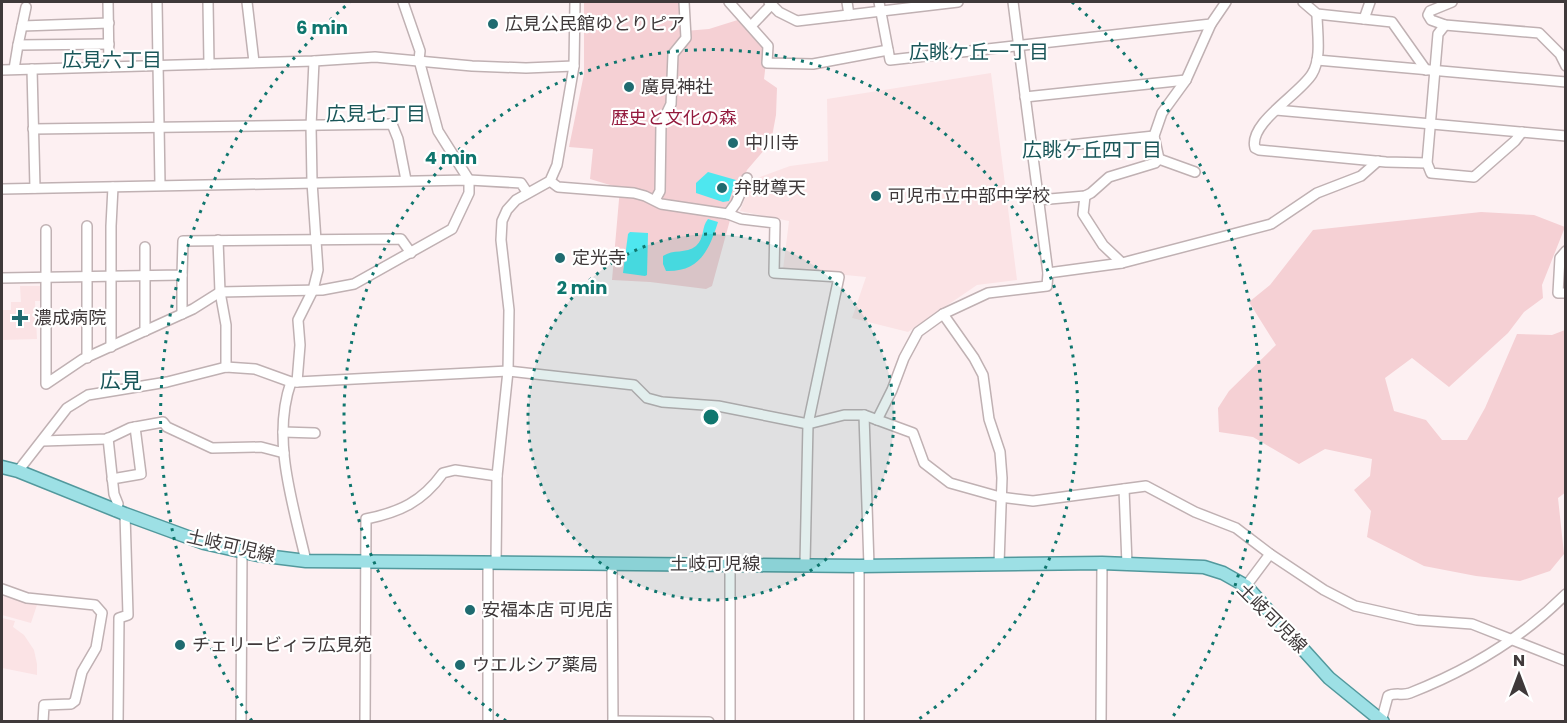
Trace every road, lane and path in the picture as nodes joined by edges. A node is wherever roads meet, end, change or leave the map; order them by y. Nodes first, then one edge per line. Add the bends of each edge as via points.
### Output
1 (108, 2) edge
2 (157, 2) edge
3 (208, 2) edge
4 (247, 2) edge
5 (403, 2) edge
6 (575, 2) edge
7 (684, 2) edge
8 (729, 2) edge
9 (847, 2) edge
10 (958, 2) edge
11 (1013, 2) edge
12 (1226, 2) edge
13 (1303, 2) edge
14 (1370, 2) edge
15 (1452, 2) edge
16 (770, 3) edge
17 (880, 6) edge
18 (26, 7) dead end
19 (1317, 14) junction
20 (849, 15) junction
21 (1364, 19) junction
22 (109, 23) junction
23 (1211, 24) junction
24 (1445, 25) junction
25 (22, 26) junction
26 (751, 26) junction
27 (109, 44) junction
28 (18, 45) junction
29 (1019, 46) junction
30 (888, 50) junction
31 (419, 60) junction
32 (1317, 60) junction
33 (314, 61) junction
34 (254, 62) junction
35 (209, 64) junction
36 (158, 66) junction
37 (574, 66) junction
38 (1566, 66) edge
39 (109, 67) junction
40 (14, 69) junction
41 (32, 69) junction
42 (2, 70) edge
43 (1430, 71) junction
44 (1186, 80) junction
45 (1566, 82) edge
46 (1025, 97) junction
47 (1276, 110) junction
48 (1431, 123) junction
49 (159, 126) junction
50 (311, 126) junction
51 (33, 129) junction
52 (1522, 132) junction
53 (1154, 136) junction
54 (1566, 136) edge
55 (1032, 149) junction
56 (1159, 159) junction
57 (1378, 161) junction
58 (1427, 163) junction
59 (1195, 172) dead end
60 (747, 178) dead end
61 (406, 180) junction
62 (469, 180) junction
63 (550, 181) junction
64 (312, 182) junction
65 (160, 185) junction
66 (113, 187) junction
67 (35, 188) junction
68 (2, 189) edge
69 (527, 192) junction
70 (1085, 196) junction
71 (656, 200) junction
72 (1038, 200) junction
73 (728, 213) junction
74 (87, 226) dead end
75 (46, 230) dead end
76 (218, 240) junction
77 (317, 240) junction
78 (145, 247) dead end
79 (1566, 251) edge
80 (411, 253) junction
81 (1122, 263) junction
82 (1048, 273) junction
83 (145, 275) junction
84 (182, 275) junction
85 (87, 276) junction
86 (111, 276) junction
87 (46, 277) junction
88 (2, 278) edge
89 (313, 290) junction
90 (220, 292) junction
91 (1566, 293) edge
92 (182, 314) junction
93 (943, 314) junction
94 (145, 331) junction
95 (111, 347) junction
96 (87, 358) junction
97 (226, 367) junction
98 (508, 370) junction
99 (294, 382) junction
100 (864, 415) junction
101 (877, 420) junction
102 (808, 424) junction
103 (135, 427) junction
104 (283, 432) junction
105 (315, 433) dead end
106 (108, 438) junction
107 (42, 441) junction
108 (284, 453) junction
109 (2, 467) edge
110 (18, 471) junction
111 (496, 476) junction
112 (112, 479) junction
113 (1124, 489) junction
114 (1000, 497) junction
115 (120, 513) junction
116 (242, 552) junction
117 (1270, 554) junction
118 (306, 561) junction
119 (367, 562) junction
120 (492, 563) junction
121 (612, 563) junction
122 (1102, 563) junction
123 (805, 564) junction
124 (999, 564) junction
125 (1128, 564) junction
126 (730, 565) junction
127 (864, 566) junction
128 (1246, 586) junction
129 (2, 589) edge
130 (1566, 594) edge
131 (101, 617) junction
132 (119, 618) junction
133 (1513, 640) junction
134 (1566, 661) edge
135 (613, 721) edge
136 (1382, 721) edge
137 (43, 722) edge
138 (118, 722) edge
139 (241, 722) edge
140 (365, 722) edge
141 (488, 722) edge
142 (709, 722) edge
143 (730, 722) edge
144 (859, 722) edge
145 (1101, 722) edge

1 - 22 street
2 - 36 street
3 - 35 street
4 - 34 street
5 - 31 street via 420,51
6 - 37 street
7 - 71 street via 686,38 673,54 671,104 661,125 660,191
8 - 26 street
9 - 20 street
10 - 17 street
11 - 29 street
12 - 23 street
13 - 19 street
14 - 21 street
15 - 24 street via 1428,15
16 - 20 street via 797,21
16 - 26 street
17 - 20 street
17 - 30 street
18 - 25 street
19 - 21 street
19 - 32 street
21 - 43 street via 1395,24
22 - 25 street
22 - 27 street
23 - 29 street
23 - 44 street
24 - 38 street via 1539,33
24 - 43 street via 1438,34
25 - 28 street
26 - 30 street via 768,46 767,63 813,64
27 - 28 street
27 - 39 street
28 - 40 street
29 - 30 street via 890,60
29 - 46 street
31 - 33 street via 375,57
31 - 37 street via 472,66
31 - 62 street via 438,131
32 - 43 street
32 - 47 street via 1304,84
33 - 34 street
33 - 50 street
34 - 35 street
35 - 36 street
36 - 39 street
36 - 49 street
37 - 63 street via 560,157
39 - 41 street
40 - 41 street
40 - 42 street
41 - 51 street
43 - 45 street
43 - 48 street
44 - 46 street
44 - 53 street via 1164,108
46 - 55 street
47 - 48 street
47 - 57 street via 1255,138 1259,150
48 - 52 street
48 - 58 street
49 - 50 street
49 - 51 street
49 - 65 street
50 - 61 street via 392,124
50 - 64 street
51 - 67 street
52 - 54 street
52 - 58 street via 1474,177 1431,173
53 - 55 street
53 - 56 street
55 - 72 street
56 - 59 street
56 - 70 street via 1109,177
57 - 58 street
57 - 81 street via 1361,176 1317,193 1271,224
60 - 73 street
61 - 62 street
61 - 64 street
62 - 69 street via 521,183
62 - 80 street via 468,198 452,229
63 - 69 street
63 - 71 street via 558,187 634,193
64 - 65 street
64 - 77 street
65 - 66 street
66 - 67 street
66 - 86 street
67 - 68 street
69 - 98 street via 507,210 502,221 509,310
70 - 72 street
70 - 81 street via 1083,214 1103,245
71 - 73 street via 682,208
72 - 82 street
73 - 102 street via 741,219 775,223 774,273 839,278
74 - 85 street
75 - 87 street
76 - 77 street
76 - 84 street via 183,241
76 - 90 street
77 - 80 street via 402,239
77 - 89 street via 318,270
78 - 83 street
79 - 91 street via 1560,258 1558,293
80 - 89 street via 354,284
81 - 82 street
82 - 93 street via 1047,286 988,293
83 - 84 street
83 - 86 street
83 - 94 street
84 - 92 street
85 - 86 street
85 - 87 street
85 - 96 street
86 - 95 street
87 - 88 street
87 - 96 street via 46,384
89 - 90 street
89 - 99 street via 298,320 300,345
90 - 92 street
90 - 97 street via 226,325
92 - 94 street
93 - 101 street via 918,332
93 - 114 street via 983,375 989,419 1000,452
94 - 95 street
95 - 96 street
97 - 99 street via 255,369
97 - 107 street via 88,395 67,408
98 - 99 street
98 - 102 street via 634,385 646,398 662,402 718,406
98 - 111 street
99 - 104 street via 287,393
100 - 101 street
100 - 102 street via 844,415
100 - 127 street
101 - 114 street via 913,433 924,463 950,483
102 - 123 street
103 - 106 street
103 - 108 street via 163,422 212,448 261,447
103 - 112 street via 141,474
104 - 105 street
104 - 108 street
106 - 107 street
106 - 112 street
107 - 110 street
108 - 118 street
109 - 110 main road, 土岐可児線
110 - 115 main road, 土岐可児線
111 - 119 street via 443,472 431,489 398,512 366,519
111 - 120 street
112 - 115 street
113 - 114 street via 1034,501
113 - 117 street via 1146,486 1236,528
113 - 125 street
114 - 124 street
115 - 116 main road, 土岐可児線
115 - 132 street via 128,615
116 - 118 main road, 土岐可児線
116 - 139 street
117 - 128 street
117 - 133 street via 1355,606 1418,620 1472,624
118 - 119 main road, 土岐可児線
119 - 120 main road, 土岐可児線
119 - 140 street
120 - 121 main road, 土岐可児線
120 - 141 street
121 - 126 main road, 土岐可児線
121 - 135 street
122 - 124 main road, 土岐可児線
122 - 125 main road, 土岐可児線
122 - 145 street
123 - 126 main road, 土岐可児線
123 - 127 main road, 土岐可児線
124 - 127 main road, 土岐可児線
125 - 128 main road, 土岐可児線 via 1204,567
126 - 143 street
127 - 144 street
128 - 136 main road, 土岐可児線 via 1329,678
129 - 131 street via 27,598 95,605
130 - 133 street
131 - 132 street
131 - 137 street via 96,648 82,672 75,701 44,705
132 - 138 street
133 - 134 street
133 - 136 street via 1467,669 1407,694 1388,696
135 - 142 street

